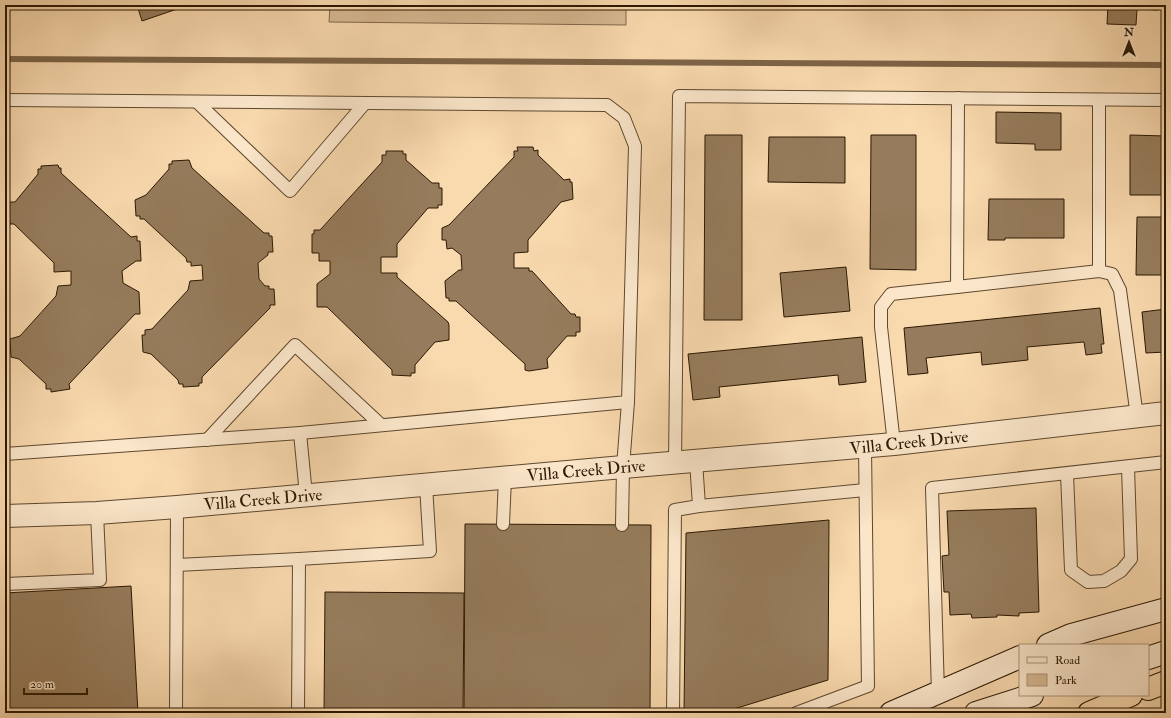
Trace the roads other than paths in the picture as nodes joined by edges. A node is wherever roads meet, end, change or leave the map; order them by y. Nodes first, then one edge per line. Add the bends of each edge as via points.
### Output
1 (958, 98) junction
2 (5, 100) edge
3 (1099, 100) junction
4 (1166, 100) edge
5 (197, 102) junction
6 (365, 103) junction
7 (1099, 271) junction
8 (957, 287) junction
9 (628, 402) junction
10 (1166, 413) edge
11 (1137, 417) junction
12 (381, 425) junction
13 (300, 433) junction
14 (207, 440) junction
15 (894, 444) junction
16 (865, 447) junction
17 (5, 454) edge
18 (686, 462) junction
19 (1166, 462) edge
20 (623, 467) junction
21 (1128, 467) junction
22 (1067, 474) junction
23 (505, 478) junction
24 (426, 485) junction
25 (865, 490) junction
26 (306, 495) junction
27 (699, 506) junction
28 (177, 508) junction
29 (97, 513) junction
30 (5, 516) edge
31 (502, 524) dead end
32 (622, 525) dead end
33 (299, 559) junction
34 (177, 565) junction
35 (5, 584) edge
36 (1166, 609) edge
37 (1050, 644) edge
38 (1166, 652) edge
39 (1019, 657) edge
40 (1149, 658) edge
41 (1166, 682) edge
42 (1149, 689) edge
43 (938, 693) junction
44 (1029, 696) edge
45 (1129, 696) edge
46 (176, 713) edge
47 (298, 713) edge
48 (673, 713) edge
49 (796, 713) edge
50 (891, 713) edge
51 (976, 713) edge
52 (1089, 713) edge

1 - 3 lane
1 - 8 lane
1 - 18 lane via 679,96
2 - 5 lane
3 - 4 lane
3 - 7 lane
5 - 6 lane
5 - 6 lane via 290,191
6 - 9 lane via 607,105 624,118 634,146
7 - 8 lane
7 - 11 lane via 1112,274 1120,290
8 - 15 lane via 891,294 881,307
9 - 12 lane
9 - 20 lane
10 - 11 street, Villa Creek Drive
11 - 15 street, Villa Creek Drive
12 - 13 lane
12 - 14 lane via 295,345
13 - 14 lane
13 - 26 lane
14 - 17 lane
15 - 16 street, Villa Creek Drive
16 - 18 street, Villa Creek Drive
16 - 25 lane
18 - 20 street, Villa Creek Drive
18 - 27 lane
19 - 21 lane
20 - 23 street, Villa Creek Drive
20 - 32 lane
21 - 22 lane
21 - 22 lane via 1131,559 1121,571 1104,581 1088,582 1071,570
22 - 43 lane via 932,488
23 - 24 street, Villa Creek Drive
23 - 31 lane
24 - 26 street, Villa Creek Drive
24 - 33 lane via 430,551
25 - 27 lane
25 - 49 lane via 868,686
26 - 28 street, Villa Creek Drive
27 - 48 lane via 675,510
28 - 29 street, Villa Creek Drive
28 - 34 lane
29 - 30 street, Villa Creek Drive
29 - 35 lane via 100,580
33 - 34 lane
33 - 47 lane
34 - 46 lane
36 - 37 street via 1071,635
38 - 40 street
39 - 43 street
41 - 42 highway
43 - 50 street
44 - 51 street
45 - 52 highway

